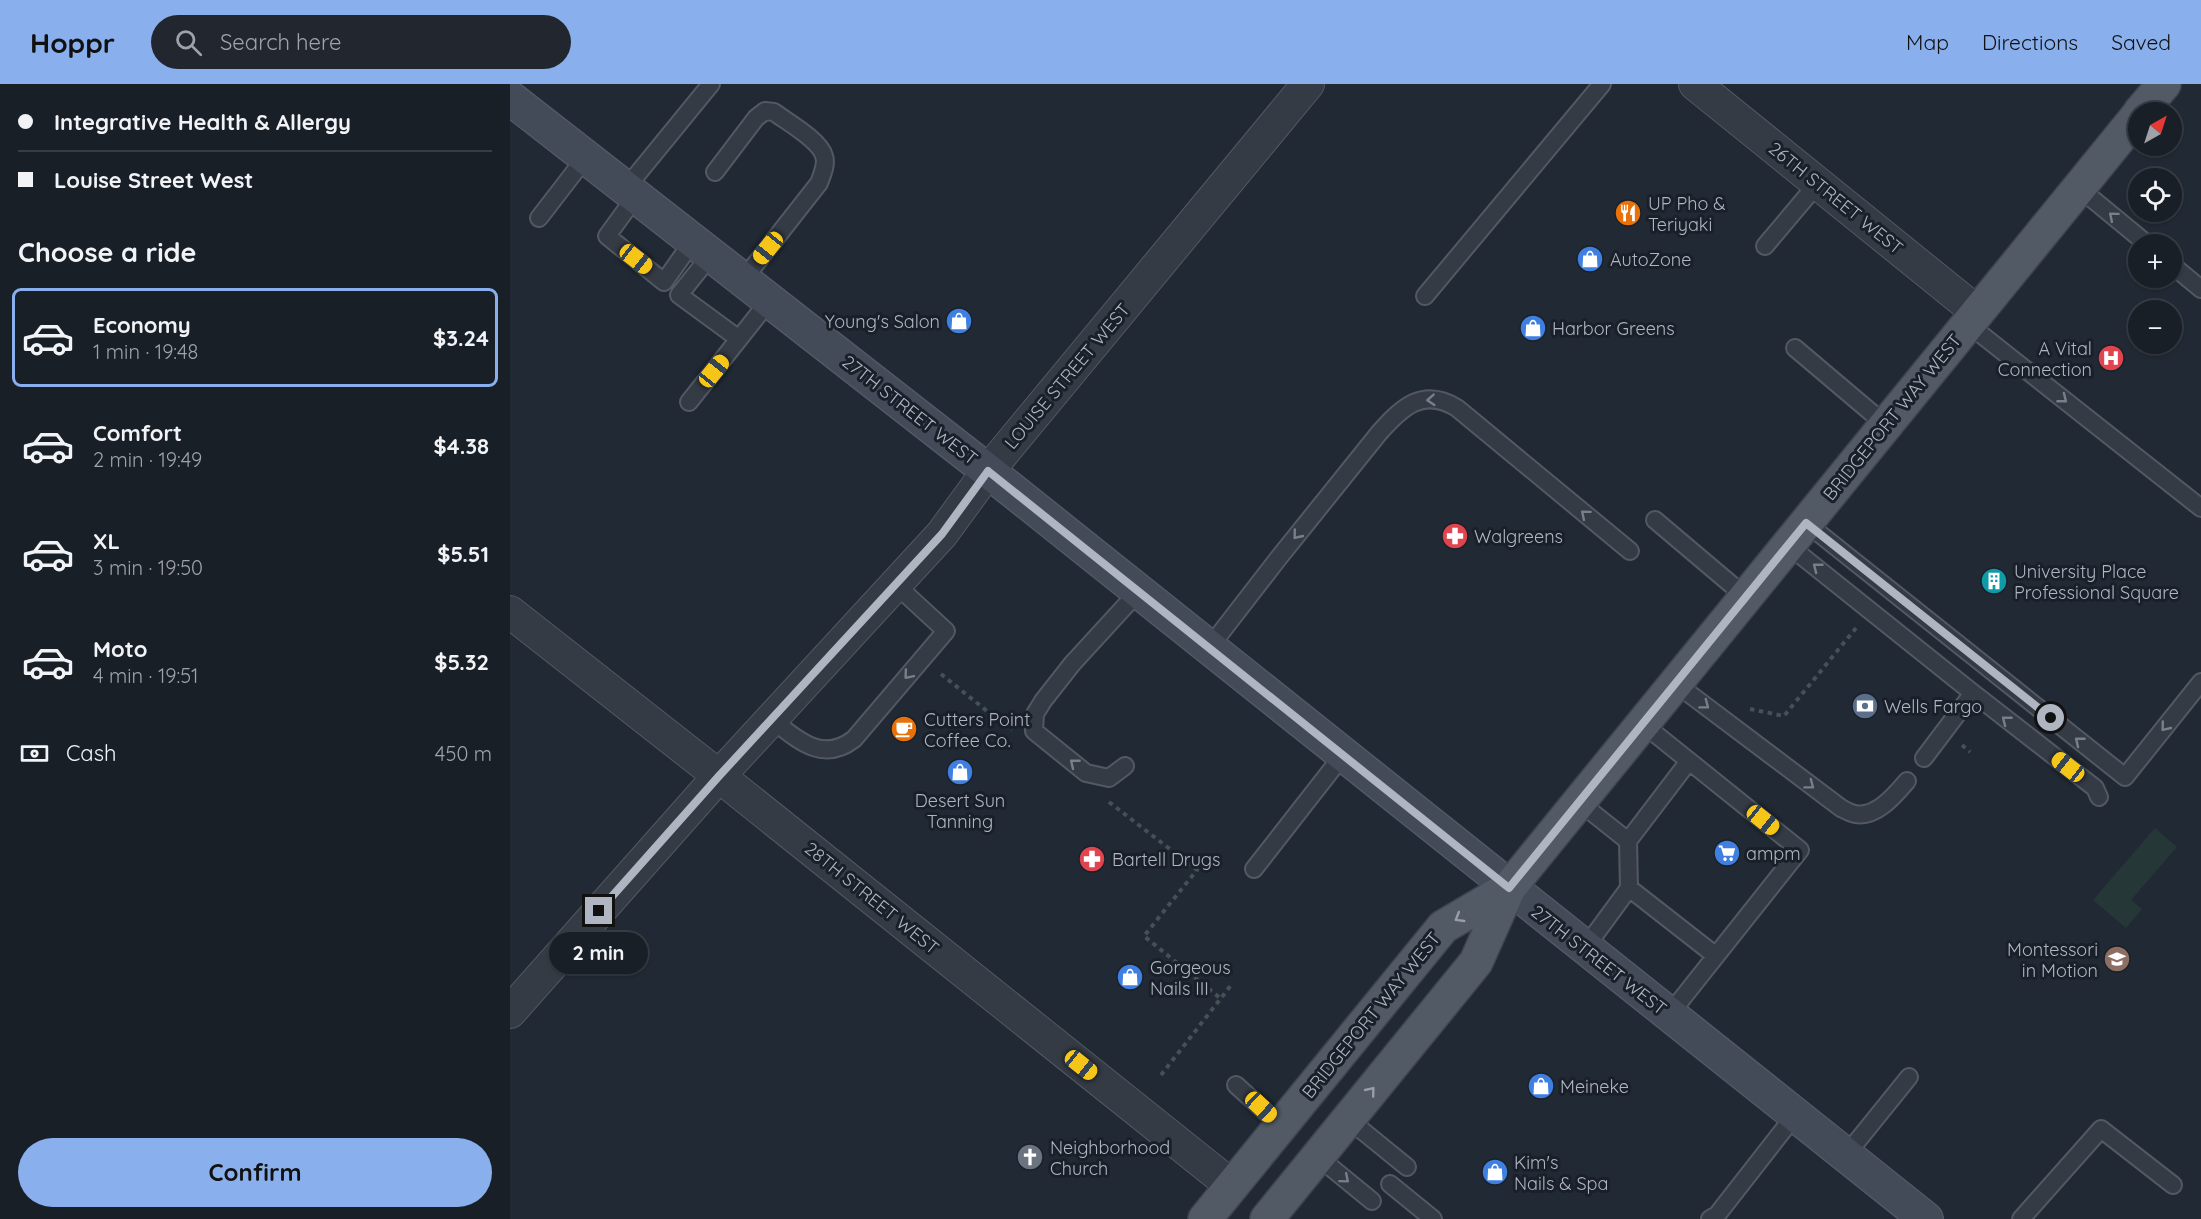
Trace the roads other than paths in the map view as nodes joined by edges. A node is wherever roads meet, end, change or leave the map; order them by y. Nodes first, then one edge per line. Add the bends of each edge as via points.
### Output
1 (711, 84) edge
2 (1308, 84) edge
3 (1602, 84) edge
4 (1695, 84) edge
5 (2164, 84) edge
6 (510, 98) edge
7 (2149, 102) edge
8 (2128, 128) edge
9 (586, 157) junction
10 (715, 172) dead end
11 (1818, 183) junction
12 (2079, 188) junction
13 (631, 192) junction
14 (539, 218) dead end
15 (2135, 234) edge
16 (1765, 246) dead end
17 (702, 248) junction
18 (2182, 273) edge
19 (742, 280) junction
20 (2201, 289) edge
21 (1425, 296) dead end
22 (770, 301) junction
23 (1973, 318) junction
24 (739, 339) junction
25 (1795, 348) dead end
26 (689, 402) dead end
27 (1886, 425) junction
28 (988, 471) junction
29 (2201, 508) edge
30 (1655, 520) dead end
31 (1797, 534) junction
32 (1630, 551) dead end
33 (895, 584) junction
34 (1138, 592) junction
35 (1746, 597) junction
36 (510, 612) edge
37 (1209, 648) junction
38 (2201, 682) edge
39 (1676, 683) junction
40 (1973, 693) junction
41 (771, 719) junction
42 (1643, 724) junction
43 (1342, 755) junction
44 (1924, 758) dead end
45 (1689, 761) junction
46 (1125, 766) dead end
47 (719, 776) junction
48 (1907, 781) dead end
49 (2099, 797) dead end
50 (1579, 802) junction
51 (1628, 841) junction
52 (1254, 869) dead end
53 (1509, 888) junction
54 (1629, 888) junction
55 (1585, 948) junction
56 (1716, 956) junction
57 (510, 1012) edge
58 (1669, 1015) junction
59 (1909, 1077) dead end
60 (1236, 1085) dead end
61 (1795, 1115) junction
62 (1348, 1119) junction
63 (1281, 1126) junction
64 (1846, 1155) junction
65 (1317, 1156) junction
66 (1407, 1167) dead end
67 (1390, 1184) dead end
68 (2172, 1185) dead end
69 (1232, 1186) junction
70 (1372, 1201) dead end
71 (1205, 1219) edge
72 (1266, 1219) edge
73 (1433, 1219) edge
74 (1710, 1219) edge
75 (1926, 1219) edge
76 (2021, 1219) edge

1 - 13 lane
2 - 28 street, LOUISE STREET WEST
3 - 21 lane
4 - 11 street, 26TH STREET WEST
5 - 7 main road, BRIDGEPORT WAY WEST
6 - 9 street, 27TH STREET WEST
8 - 12 main road, BRIDGEPORT WAY WEST
9 - 13 street, 27TH STREET WEST
9 - 14 lane
10 - 19 lane via 765,111 774,112 819,146 825,157 819,183
11 - 16 lane
11 - 23 street, 26TH STREET WEST
15 -> 12 lane
12 - 23 main road, BRIDGEPORT WAY WEST
13 - 17 street, 27TH STREET WEST
13 - 17 lane via 607,236 664,282
17 - 19 street, 27TH STREET WEST
17 - 24 lane via 679,295
18 - 20 lane
19 - 22 street, 27TH STREET WEST
22 - 24 lane
22 - 28 street, 27TH STREET WEST
23 - 27 main road, BRIDGEPORT WAY WEST
23 -> 29 lane
24 - 26 lane
25 - 27 lane
27 - 31 main road, BRIDGEPORT WAY WEST
28 - 33 street, LOUISE STREET WEST via 942,534
28 - 34 street, 27TH STREET WEST
30 - 35 lane
31 - 35 main road, BRIDGEPORT WAY WEST
38 -> 31 lane via 2125,777
40 -> 31 lane via 1871,610
32 -> 37 lane via 1457,408 1434,398 1413,402 1395,415
33 - 41 street, LOUISE STREET WEST
33 -> 41 lane via 946,631 854,739 845,747 819,750 802,743
34 - 37 street, 27TH STREET WEST
46 -> 34 lane via 1108,778 1086,772 1034,730 1035,714 1072,664
35 - 39 main road, BRIDGEPORT WAY WEST
36 - 47 street, 28TH STREET WEST
37 - 43 street, 27TH STREET WEST
39 - 42 main road, BRIDGEPORT WAY WEST
39 -> 48 lane via 1841,808 1856,814 1872,812
40 - 44 lane
49 -> 40 lane via 2095,788
41 - 47 street, LOUISE STREET WEST
42 - 45 lane
42 - 50 main road, BRIDGEPORT WAY WEST
43 - 52 lane
43 - 53 street, 27TH STREET WEST
45 - 51 lane
45 - 56 lane via 1800,850
47 - 57 street, LOUISE STREET WEST
47 - 69 street, 28TH STREET WEST
50 - 51 lane
50 - 53 main road, BRIDGEPORT WAY WEST
51 - 54 lane
53 - 55 street, 27TH STREET WEST
62 -> 53 main road, BRIDGEPORT WAY WEST via 1476,962
53 -> 63 main road, BRIDGEPORT WAY WEST via 1443,927
54 - 55 lane
54 - 56 lane
55 - 58 street, 27TH STREET WEST
56 - 58 lane
58 - 61 street, 27TH STREET WEST
59 - 64 lane
60 - 63 lane
61 - 64 street, 27TH STREET WEST
61 - 74 lane
62 - 65 main road, BRIDGEPORT WAY WEST
62 - 66 lane
63 - 69 main road, BRIDGEPORT WAY WEST
64 - 75 street, 27TH STREET WEST
65 -> 70 lane
65 - 72 main road, BRIDGEPORT WAY WEST
67 - 73 lane
68 - 76 lane via 2101,1129
69 - 71 main road, BRIDGEPORT WAY WEST

